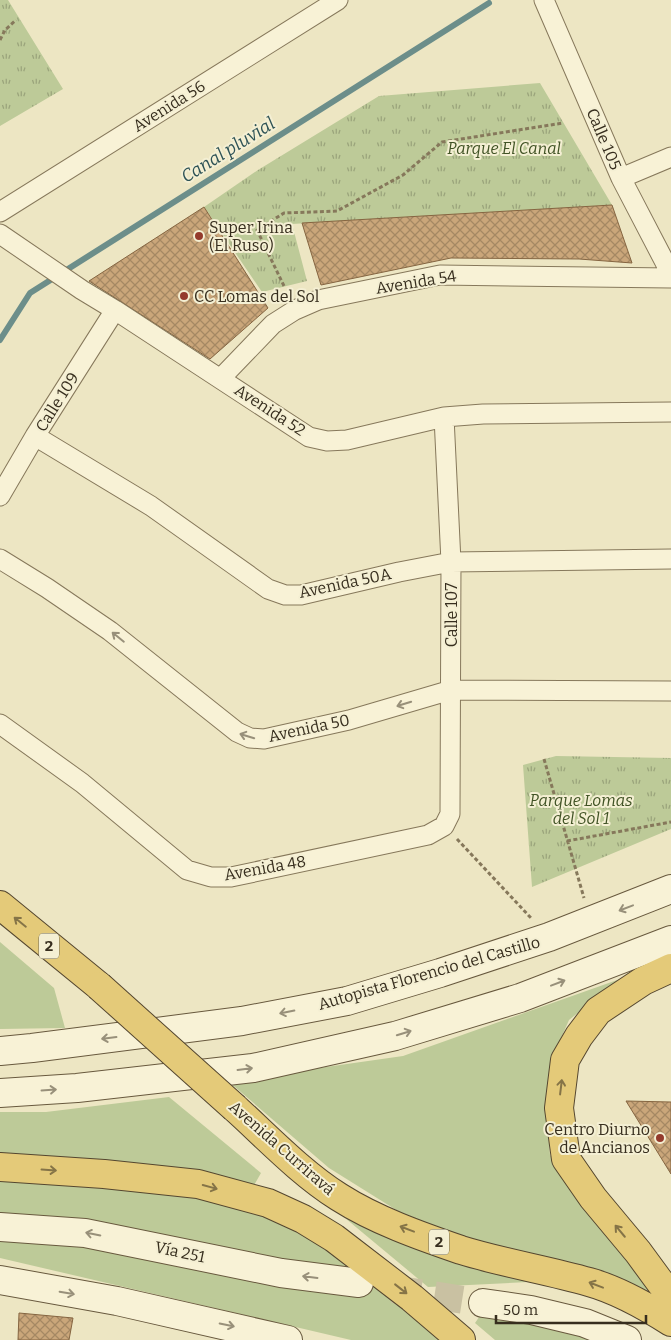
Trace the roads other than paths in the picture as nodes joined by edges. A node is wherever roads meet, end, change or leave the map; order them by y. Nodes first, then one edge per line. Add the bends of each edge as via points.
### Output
1 (338, 0) edge
2 (544, 0) edge
3 (671, 157) edge
4 (620, 178) junction
5 (0, 212) edge
6 (0, 234) edge
7 (671, 274) edge
8 (671, 278) edge
9 (115, 310) junction
10 (221, 378) junction
11 (671, 412) edge
12 (444, 417) junction
13 (35, 436) junction
14 (0, 496) edge
15 (0, 559) edge
16 (671, 559) edge
17 (451, 562) junction
18 (451, 690) junction
19 (671, 692) edge
20 (0, 724) edge
21 (447, 820) joint
22 (671, 890) edge
23 (0, 906) edge
24 (671, 940) edge
25 (671, 968) edge
26 (0, 1051) edge
27 (0, 1093) edge
28 (0, 1167) edge
29 (0, 1227) edge
30 (42, 1230) junction
31 (0, 1235) edge
32 (0, 1280) edge
33 (359, 1284) dead end
34 (671, 1297) edge
35 (483, 1303) tunnel mouth
36 (671, 1322) edge
37 (288, 1340) edge
38 (461, 1340) edge
39 (627, 1340) edge

1 - 5 street, Avenida 56
2 - 4 street, Calle 105
3 - 4 street
4 - 7 street, Calle 105
6 - 9 street, Avenida 52
8 - 10 street, Avenida 54 via 440,275 318,300 273,324
9 - 10 street, Avenida 52
9 - 13 street, Calle 109
10 - 12 street, Avenida 52 via 310,437 327,441 347,440
11 - 12 street, Avenida 52
12 - 17 street, Calle 107
13 - 14 street, Calle 109
13 - 17 street, Avenida 50A via 151,506 268,589 285,595 301,595
18 -> 15 street, Avenida 50 via 349,720 264,739 250,738 237,732 110,631
16 - 17 street, Avenida 50A
17 - 18 street, Calle 107
18 - 19 street, Avenida 50
18 - 21 street, Calle 107
20 - 21 street, Avenida 48 via 82,783 187,870 211,877 231,877 428,835
22 -> 26 main road, Autopista Florencio del Castillo via 549,937 347,1001 242,1021
36 -> 23 highway, Avenida Curriravá / 2, bridge via 655,1311 591,1282 461,1250 386,1222 339,1197 302,1169 99,986
27 -> 24 main road via 77,1088 253,1068 395,1036 520,998
34 -> 25 highway via 566,1159 559,1108 565,1060 598,1011
28 -> 38 highway via 198,1184 268,1203 334,1238
29 - 30 main road, Vía 251
30 - 31 main road
33 -> 30 main road, Vía 251 via 281,1273 85,1233
32 -> 37 main road via 117,1301
35 - 39 main road via 585,1323

